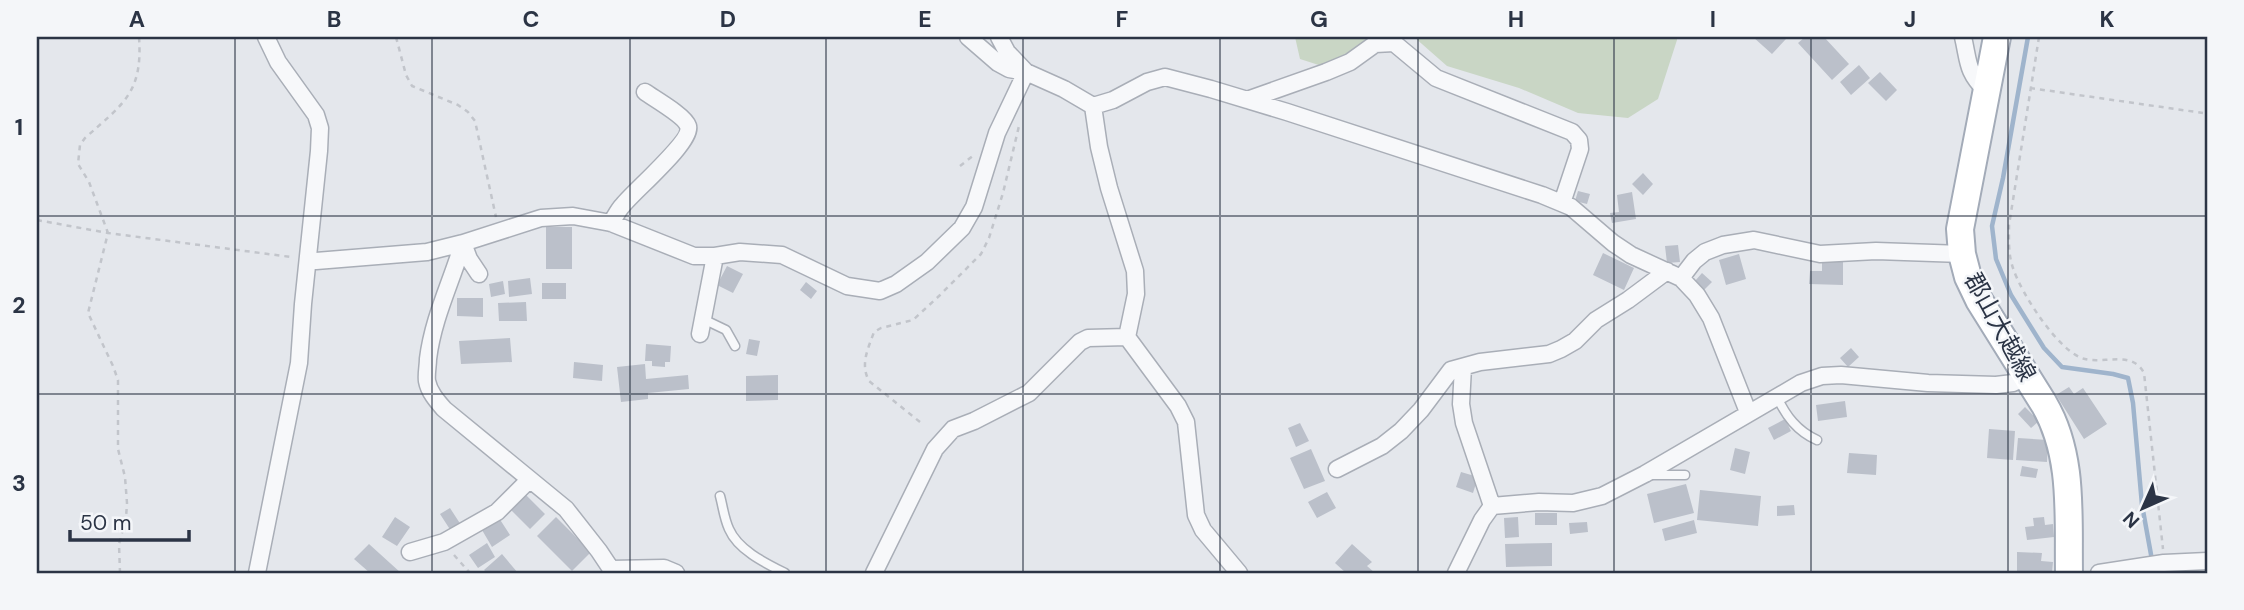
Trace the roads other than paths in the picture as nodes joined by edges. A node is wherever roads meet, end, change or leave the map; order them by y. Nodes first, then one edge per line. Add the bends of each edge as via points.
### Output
1 (266, 37) edge
2 (968, 37) edge
3 (999, 37) edge
4 (1963, 37) edge
5 (1997, 37) edge
6 (1026, 72) junction
7 (1986, 91) junction
8 (645, 92) dead end
9 (1247, 100) junction
10 (1093, 106) junction
11 (1562, 203) junction
12 (611, 223) junction
13 (463, 243) junction
14 (1962, 254) junction
15 (715, 256) junction
16 (309, 259) junction
17 (479, 274) dead end
18 (1674, 274) junction
19 (702, 327) joint
20 (1127, 337) junction
21 (735, 346) dead end
22 (1463, 367) junction
23 (2027, 377) junction
24 (1777, 396) junction
25 (1748, 412) junction
26 (1817, 440) dead end
27 (1338, 470) dead end
28 (1645, 474) junction
29 (1685, 475) dead end
30 (529, 480) junction
31 (720, 496) dead end
32 (1492, 506) junction
33 (410, 552) dead end
34 (2207, 561) edge
35 (611, 571) edge
36 (257, 573) edge
37 (676, 573) edge
38 (785, 573) edge
39 (874, 573) edge
40 (1239, 573) edge
41 (1456, 573) edge
42 (2070, 573) edge
43 (2099, 573) edge

1 - 16 street via 320,128
2 - 6 street via 998,63
3 - 6 street
4 - 7 street via 1974,79
5 - 7 main road, 郡山大越線
6 - 10 street
6 - 15 street via 997,133 974,207 962,229 896,284 880,291 847,286 772,253
7 - 14 main road, 郡山大越線 via 1960,229
8 - 12 street via 682,118 688,131
9 - 10 street via 1166,77
9 - 11 street
9 - 11 street via 1350,62 1375,44 1394,43 1436,78 1572,132 1580,149
10 - 20 street via 1099,147 1135,271 1136,295
11 - 18 street via 1631,255
12 - 13 street via 573,216 541,218
12 - 15 street via 674,250
13 - 16 street via 427,252
13 - 17 street
13 - 30 street via 430,341 426,379 443,410
14 - 18 street via 1821,254 1754,240 1705,252
14 - 23 main road, 郡山大越線 via 1979,300
15 - 19 street
16 - 36 street via 299,363
18 - 22 street via 1596,320 1561,349
18 - 25 street via 1697,295 1712,318
19 - 21 lane via 726,330
20 - 39 street via 1080,342 1029,393 953,429 935,449
20 - 40 street via 1186,422 1196,514 1203,530
22 - 27 street via 1451,370 1401,431
22 - 32 street via 1464,423
23 - 24 street via 1996,385 1822,376
23 - 42 main road, 郡山大越線 via 2054,421 2060,440 2068,480
24 - 25 street
24 - 26 lane via 1798,429
25 - 28 street
28 - 29 lane
28 - 32 street via 1602,496 1573,503
30 - 33 street via 497,512 444,542
30 - 35 street via 566,509
31 - 38 lane via 735,539
32 - 41 street
34 - 43 street
35 - 37 street via 664,568

